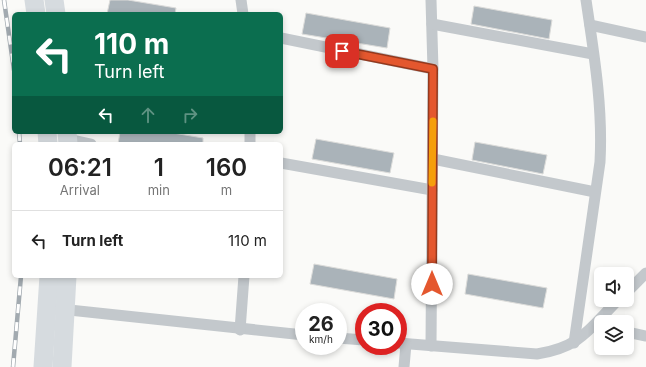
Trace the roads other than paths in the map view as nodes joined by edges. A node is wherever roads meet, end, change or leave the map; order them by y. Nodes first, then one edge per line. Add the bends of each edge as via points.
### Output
1 (34, 0) edge
2 (54, 0) edge
3 (241, 0) edge
4 (431, 0) edge
5 (586, 0) edge
6 (36, 12) edge
7 (56, 12) edge
8 (243, 12) edge
9 (432, 24) junction
10 (590, 25) junction
11 (646, 37) edge
12 (283, 38) edge
13 (594, 54) junction
14 (433, 69) junction
15 (67, 138) edge
16 (83, 142) edge
17 (433, 159) junction
18 (283, 163) edge
19 (432, 190) junction
20 (595, 192) junction
21 (646, 273) edge
22 (49, 278) edge
23 (66, 278) edge
24 (244, 278) edge
25 (634, 285) edge
26 (57, 309) junction
27 (594, 328) edge
28 (240, 330) junction
29 (634, 333) edge
30 (295, 334) edge
31 (646, 336) edge
32 (574, 343) junction
33 (407, 344) edge
34 (431, 346) junction
35 (403, 355) edge
36 (43, 367) edge
37 (62, 367) edge
38 (404, 367) edge

1 - 6 highway
2 - 7 highway
3 - 8 street
4 - 9 street
5 - 10 street
9 - 13 street
9 - 14 street
10 - 11 street
10 - 13 street
12 - 14 street
13 - 20 street via 601,133
14 - 17 street
15 - 16 street
17 - 19 street
17 - 20 street
18 - 19 street
19 - 34 street
20 - 32 street
21 - 25 street
22 - 26 highway
23 - 26 highway
24 - 28 street
26 - 28 street
26 - 36 highway
26 - 37 highway
27 - 32 street
28 - 30 street
29 - 31 street
32 - 34 street via 556,351 537,354
33 - 34 street
35 - 38 street

